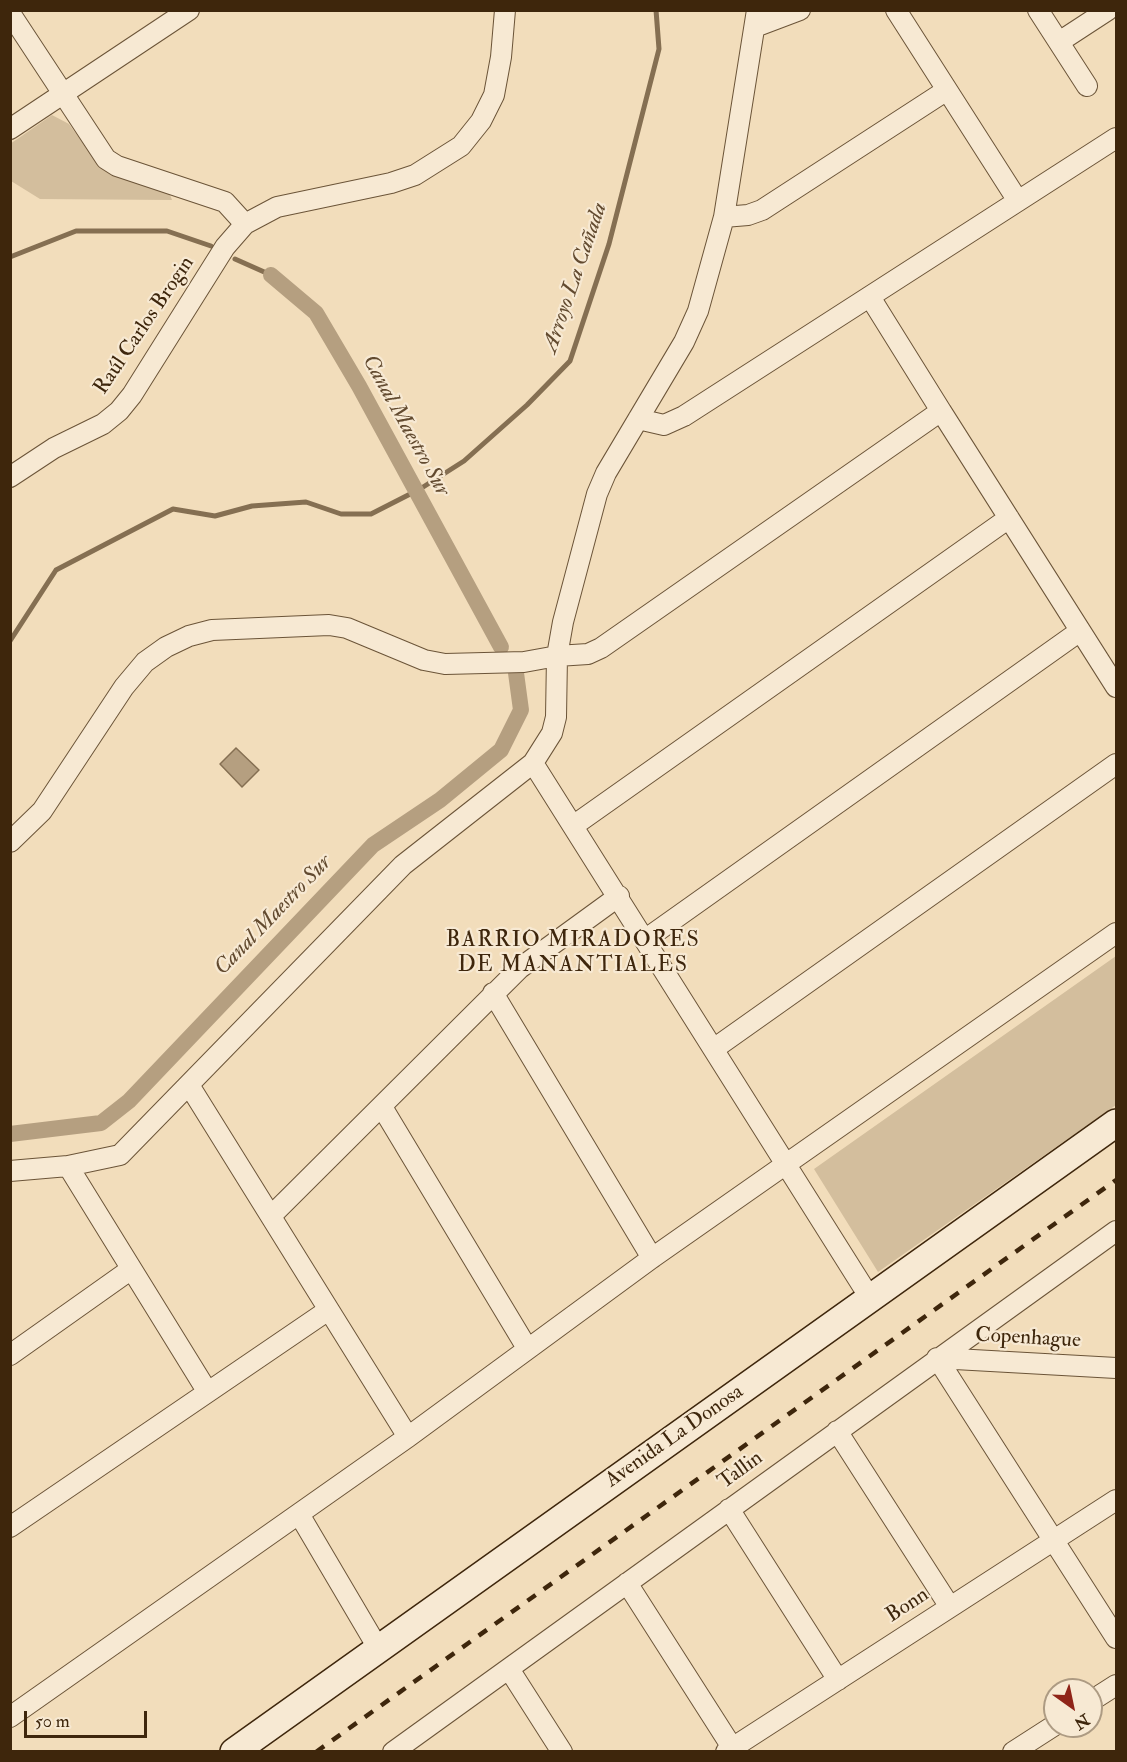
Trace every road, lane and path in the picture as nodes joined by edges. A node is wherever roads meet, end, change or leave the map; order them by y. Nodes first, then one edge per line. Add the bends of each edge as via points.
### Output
1 (189, 10) edge
2 (505, 10) edge
3 (800, 10) edge
4 (896, 10) edge
5 (1038, 10) edge
6 (1108, 10) edge
7 (10, 13) edge
8 (756, 19) edge
9 (1059, 42) junction
10 (1087, 86) dead end
11 (947, 90) junction
12 (62, 93) junction
13 (10, 129) edge
14 (1116, 138) edge
15 (1018, 201) junction
16 (723, 218) junction
17 (245, 224) junction
18 (870, 297) junction
19 (941, 411) junction
20 (638, 419) junction
21 (10, 477) edge
22 (1009, 518) junction
23 (1080, 631) junction
24 (557, 656) junction
25 (1116, 687) edge
26 (533, 763) junction
27 (1116, 764) edge
28 (573, 826) junction
29 (10, 842) edge
30 (619, 896) junction
31 (1116, 933) edge
32 (646, 939) junction
33 (494, 993) junction
34 (715, 1048) junction
35 (189, 1085) junction
36 (382, 1107) junction
37 (1116, 1123) edge
38 (788, 1163) junction
39 (68, 1166) junction
40 (10, 1171) edge
41 (271, 1216) junction
42 (1116, 1231) edge
43 (652, 1258) junction
44 (130, 1270) junction
45 (870, 1298) junction
46 (327, 1311) junction
47 (527, 1348) junction
48 (10, 1355) edge
49 (937, 1358) junction
50 (1116, 1368) edge
51 (207, 1391) junction
52 (837, 1431) junction
53 (408, 1437) junction
54 (1116, 1500) edge
55 (729, 1509) junction
56 (298, 1514) junction
57 (10, 1527) edge
58 (1054, 1541) junction
59 (627, 1583) junction
60 (950, 1607) junction
61 (1116, 1638) edge
62 (378, 1648) junction
63 (509, 1669) junction
64 (838, 1680) junction
65 (1116, 1685) edge
66 (1103, 1693) edge
67 (10, 1717) edge
68 (1043, 1733) edge
69 (731, 1750) edge
70 (234, 1752) edge
71 (393, 1752) edge
72 (562, 1752) edge
73 (1013, 1752) edge

1 - 12 street
2 - 17 street via 494,95 481,121 461,146 416,175 277,207
3 - 8 street
4 - 11 street
5 - 9 street
6 - 9 street
7 - 12 street
8 - 16 street
9 - 10 street
11 - 15 street
11 - 16 street via 762,210
12 - 13 street
12 - 17 street via 106,159 225,201
14 - 15 street
15 - 18 street
16 - 20 street via 690,329
17 - 21 street, Raúl Carlos Brogin via 225,247 119,411
18 - 19 street
18 - 20 street via 676,421 664,425
19 - 22 street
19 - 24 street via 601,648 588,654
20 - 24 street via 597,494
22 - 23 street
22 - 28 street
23 - 25 street
23 - 32 street
24 - 26 street via 556,717 552,733
24 - 29 street via 524,662 445,664 329,625 212,630 189,636 145,662 124,687 48,803
26 - 28 street
26 - 35 street via 403,864
27 - 34 street
28 - 30 street
30 - 32 street
30 - 33 street via 537,953
31 - 38 street
32 - 34 street
33 - 36 street
33 - 43 street
34 - 38 street
35 - 39 street via 120,1155
35 - 41 street
36 - 41 street
36 - 47 street
37 - 45 main road, Avenida La Donosa
38 - 43 street
38 - 45 street
39 - 40 street
39 - 44 street
41 - 46 street
42 - 49 street, Tallin
43 - 47 street
44 - 48 street
44 - 51 street
45 - 62 main road, Avenida La Donosa
46 - 51 street
46 - 53 street
47 - 53 street
49 - 50 street, Copenhague
49 - 52 street, Tallin
49 - 58 street
51 - 57 street
52 - 55 street, Tallin
52 - 60 street
53 - 56 street
54 - 58 street, Bonn
55 - 59 street, Tallin
55 - 64 street
56 - 62 street
56 - 67 street
58 - 60 street, Bonn
58 - 61 street
59 - 63 street, Tallin
59 - 69 street
60 - 64 street, Bonn
62 - 70 main road, Avenida La Donosa
63 - 71 street, Tallin
63 - 72 street
64 - 69 street, Bonn
65 - 66 street
68 - 73 street

